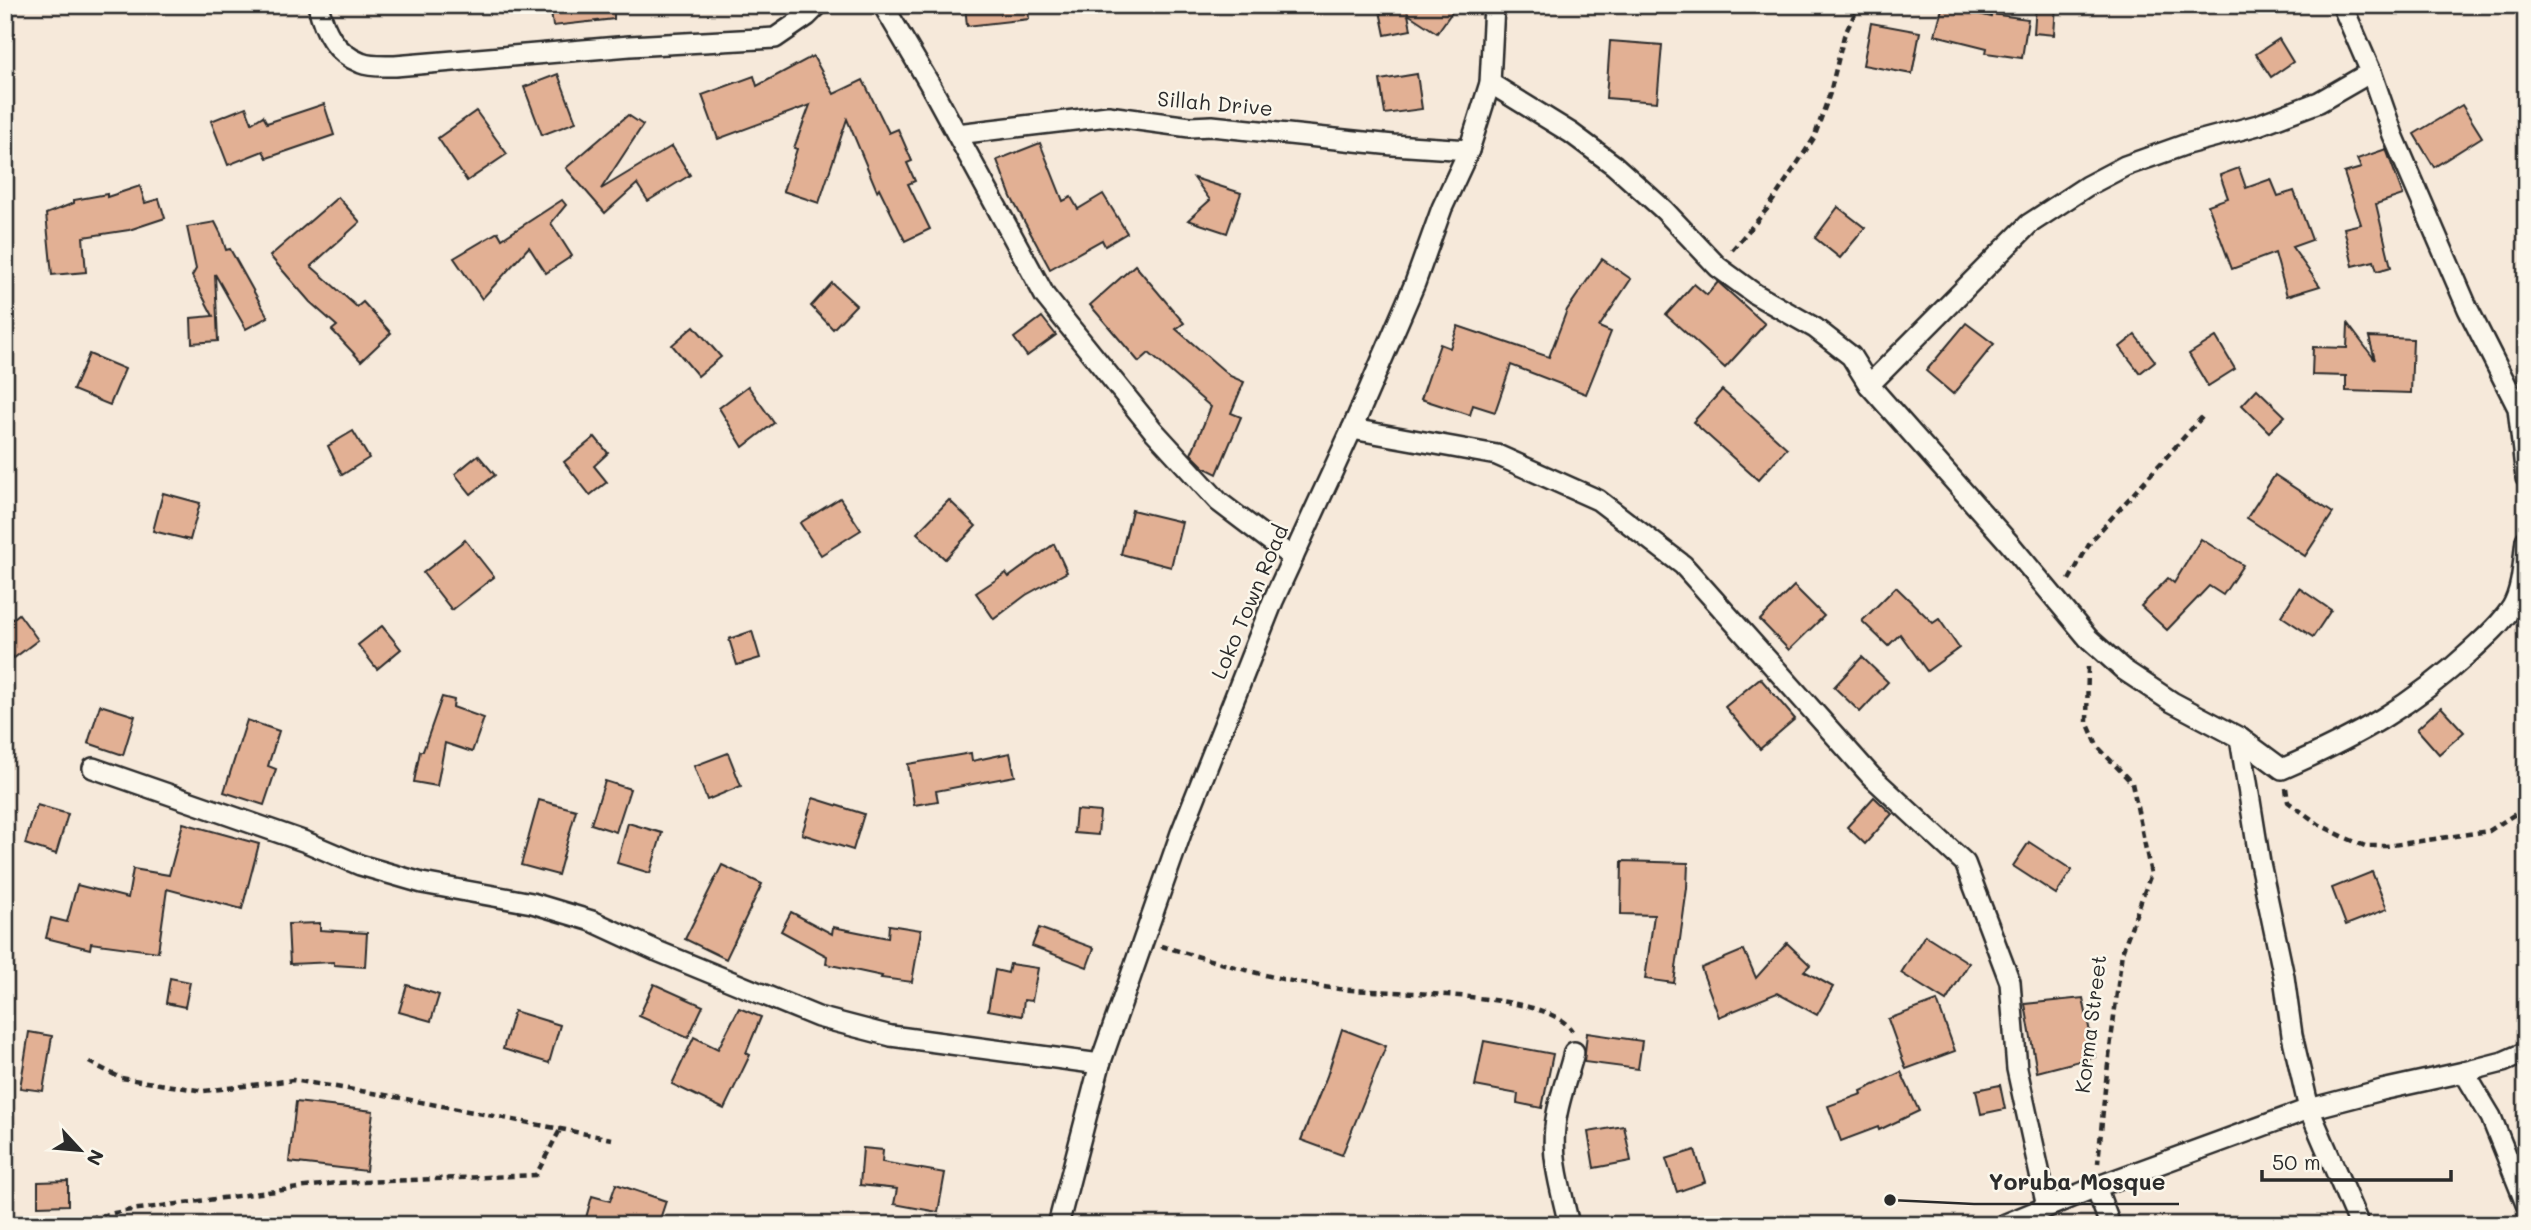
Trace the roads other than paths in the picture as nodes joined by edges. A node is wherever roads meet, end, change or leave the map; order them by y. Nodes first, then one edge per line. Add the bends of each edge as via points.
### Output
1 (318, 5) edge
2 (818, 5) edge
3 (883, 5) edge
4 (1494, 5) edge
5 (2342, 5) edge
6 (2371, 72) junction
7 (1490, 83) junction
8 (957, 134) junction
9 (1469, 150) junction
10 (1869, 385) junction
11 (1352, 429) junction
12 (2526, 478) edge
13 (2526, 540) edge
14 (1293, 558) junction
15 (2240, 738) junction
16 (93, 768) dead end
17 (1574, 1052) road end
18 (2526, 1052) edge
19 (1100, 1064) junction
20 (2464, 1072) junction
21 (2309, 1109) junction
22 (2096, 1187) junction
23 (2526, 1204) edge
24 (2047, 1207) junction
25 (1058, 1225) edge
26 (1569, 1225) edge
27 (2003, 1225) edge
28 (2110, 1225) edge
29 (2360, 1225) edge

1 - 2 street via 336,48 362,64 395,66 775,38
3 - 8 street
4 - 7 street, Loko Town Road
5 - 6 street
6 - 10 street via 2319,103 2187,144 2087,186 2029,224
6 - 12 street via 2393,135 2468,309 2518,408
7 - 9 street, Loko Town Road
7 - 10 street via 1614,165 1718,267 1815,328 1850,356
8 - 9 street, Sillah Drive via 1108,116
8 - 14 street via 1045,296 1081,342 1219,502
9 - 11 street, Loko Town Road
10 - 15 street via 2088,638 2124,670 2172,702
11 - 14 street, Loko Town Road
11 - 24 street via 1497,455 1598,500 1683,565 1871,776 1965,863 2010,982 2017,1069
13 - 15 street via 2513,606 2473,649 2395,713 2282,769
14 - 19 street, Loko Town Road via 1181,833
15 - 21 street
16 - 19 street via 360,865 422,883 532,903 592,922 818,1017 891,1036
17 - 26 street via 1554,1135
18 - 20 street
19 - 25 street, Loko Town Road
20 - 21 street
20 - 23 street via 2491,1116
21 - 22 street
21 - 29 street
22 - 24 street
22 - 28 street
24 - 27 street

